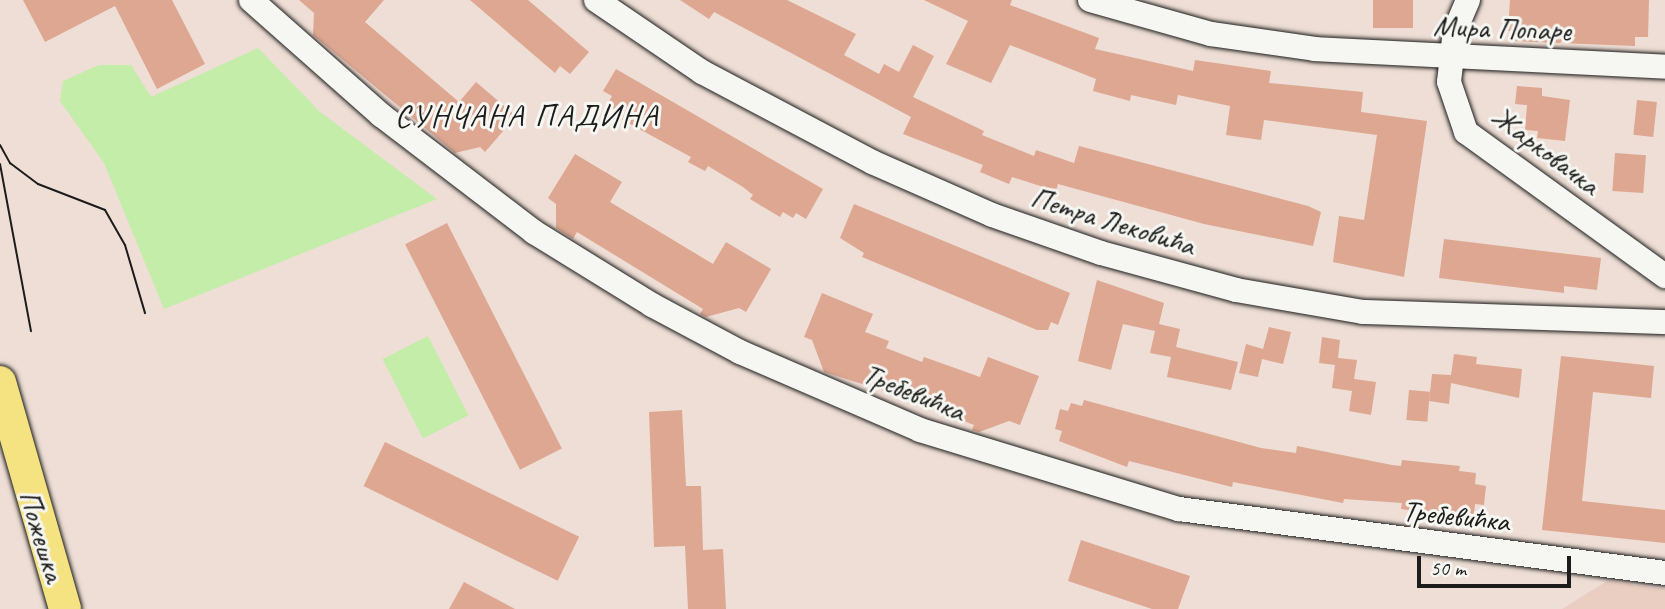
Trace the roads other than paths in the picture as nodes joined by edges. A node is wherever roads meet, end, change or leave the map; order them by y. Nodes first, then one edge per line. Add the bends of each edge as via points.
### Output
1 (251, 0) edge
2 (596, 0) edge
3 (1090, 0) edge
4 (1468, 0) edge
5 (1451, 57) junction
6 (1665, 67) edge
7 (1665, 276) edge
8 (1665, 322) edge
9 (0, 382) edge
10 (1665, 573) edge
11 (65, 609) edge

1 - 10 street, Требевићка via 380,115 534,232 652,306 740,352 920,430 1179,509
2 - 8 street, Петра Лековића via 702,72 872,162 992,215 1101,253 1236,290 1363,312
3 - 5 street, Мира Попаре via 1211,34 1315,49
4 - 5 street, Жарковачка
5 - 6 street, Мира Попаре
5 - 7 street, Жарковачка via 1452,101 1472,138
9 - 11 main road, Пожешка

